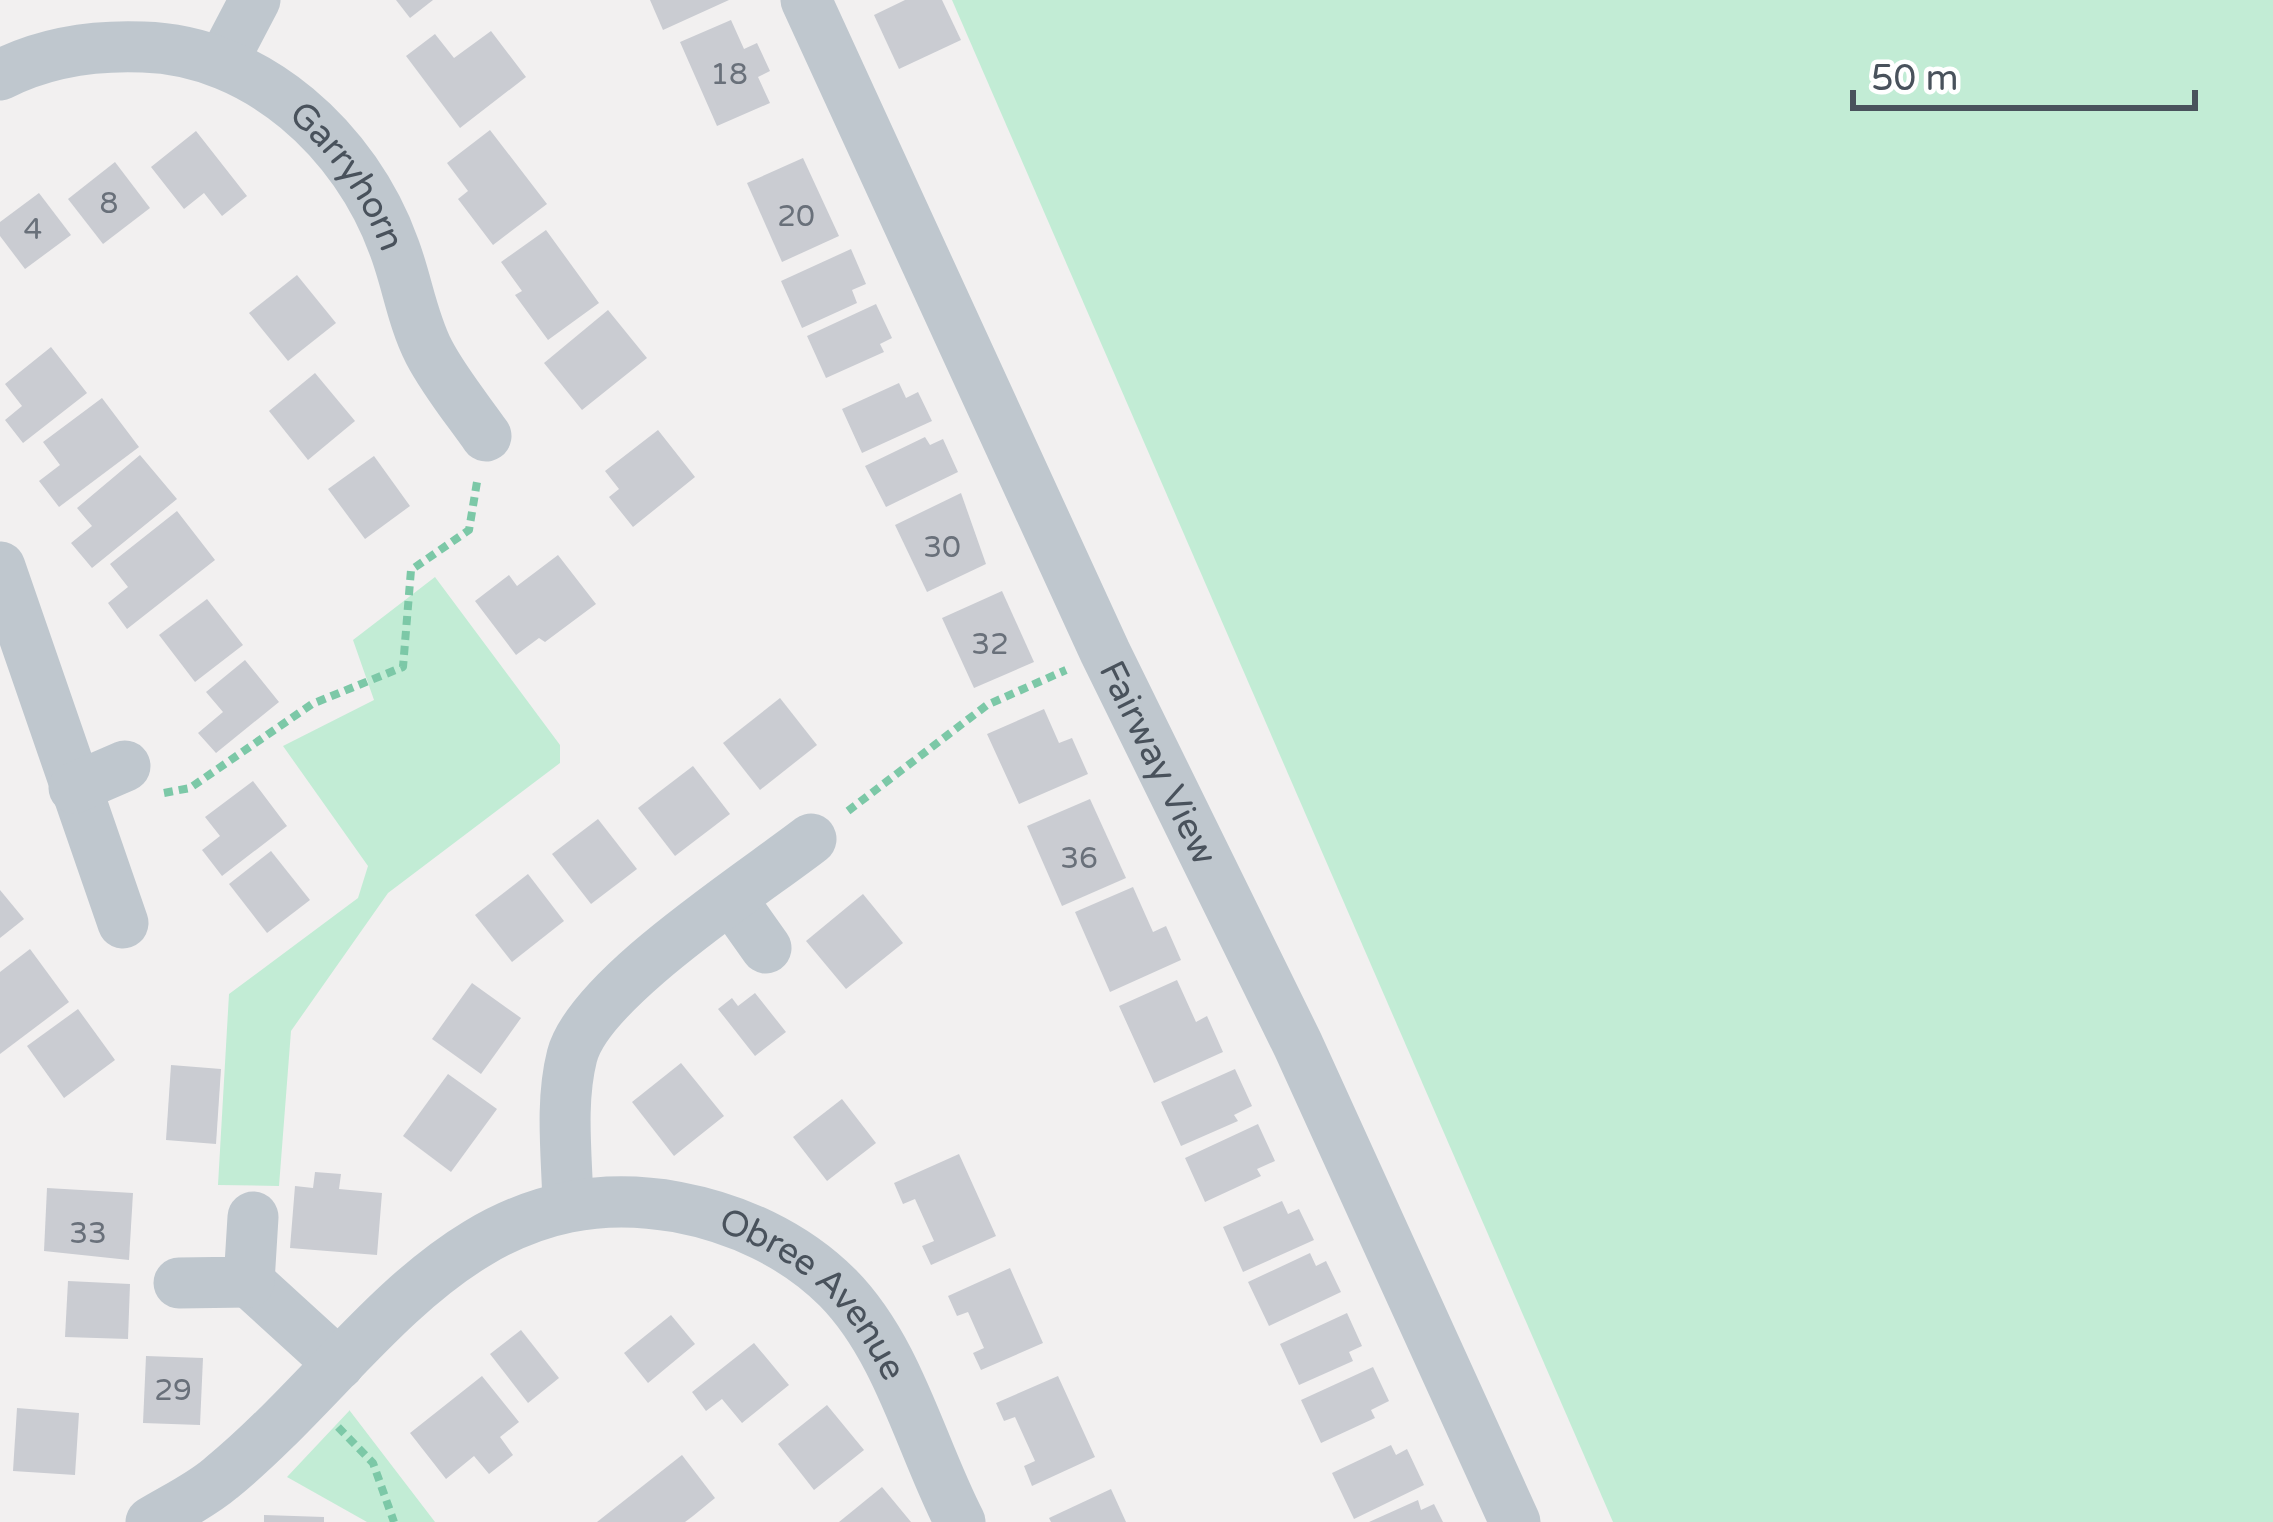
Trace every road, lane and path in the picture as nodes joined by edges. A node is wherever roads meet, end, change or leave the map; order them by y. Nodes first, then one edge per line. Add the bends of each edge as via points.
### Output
1 (255, 0) edge
2 (806, 0) edge
3 (223, 61) junction
4 (0, 75) edge
5 (486, 436) joint
6 (0, 566) edge
7 (1105, 652) junction
8 (125, 766) joint
9 (74, 788) junction
10 (811, 839) joint
11 (732, 900) junction
12 (123, 923) dead end
13 (766, 948) dead end
14 (568, 1205) junction
15 (253, 1216) dead end
16 (248, 1282) junction
17 (178, 1283) dead end
18 (324, 1380) junction
19 (151, 1522) edge
20 (394, 1522) edge
21 (961, 1522) edge
22 (1515, 1522) edge

1 - 3 street
2 - 7 street, Fairway View
3 - 4 street, Garryhorn via 180,48 124,46 40,55
3 - 5 street, Garryhorn via 301,111 350,165 393,242 405,347
5 - 8 path via 469,530 411,570 403,667 312,704 190,788 157,794
6 - 9 street
7 - 10 path via 988,705
7 - 22 street, Fairway View via 1298,1045
8 - 9 street
9 - 12 street
10 - 11 street
11 - 13 street
11 - 14 street via 622,985 573,1052
14 - 18 street, Obree Avenue via 489,1232 435,1270
14 - 21 street, Obree Avenue via 644,1201 725,1216 838,1288 884,1354
15 - 16 street
16 - 17 street
16 - 18 street
18 - 19 street, Obree Avenue via 218,1481
18 - 20 path via 373,1463

